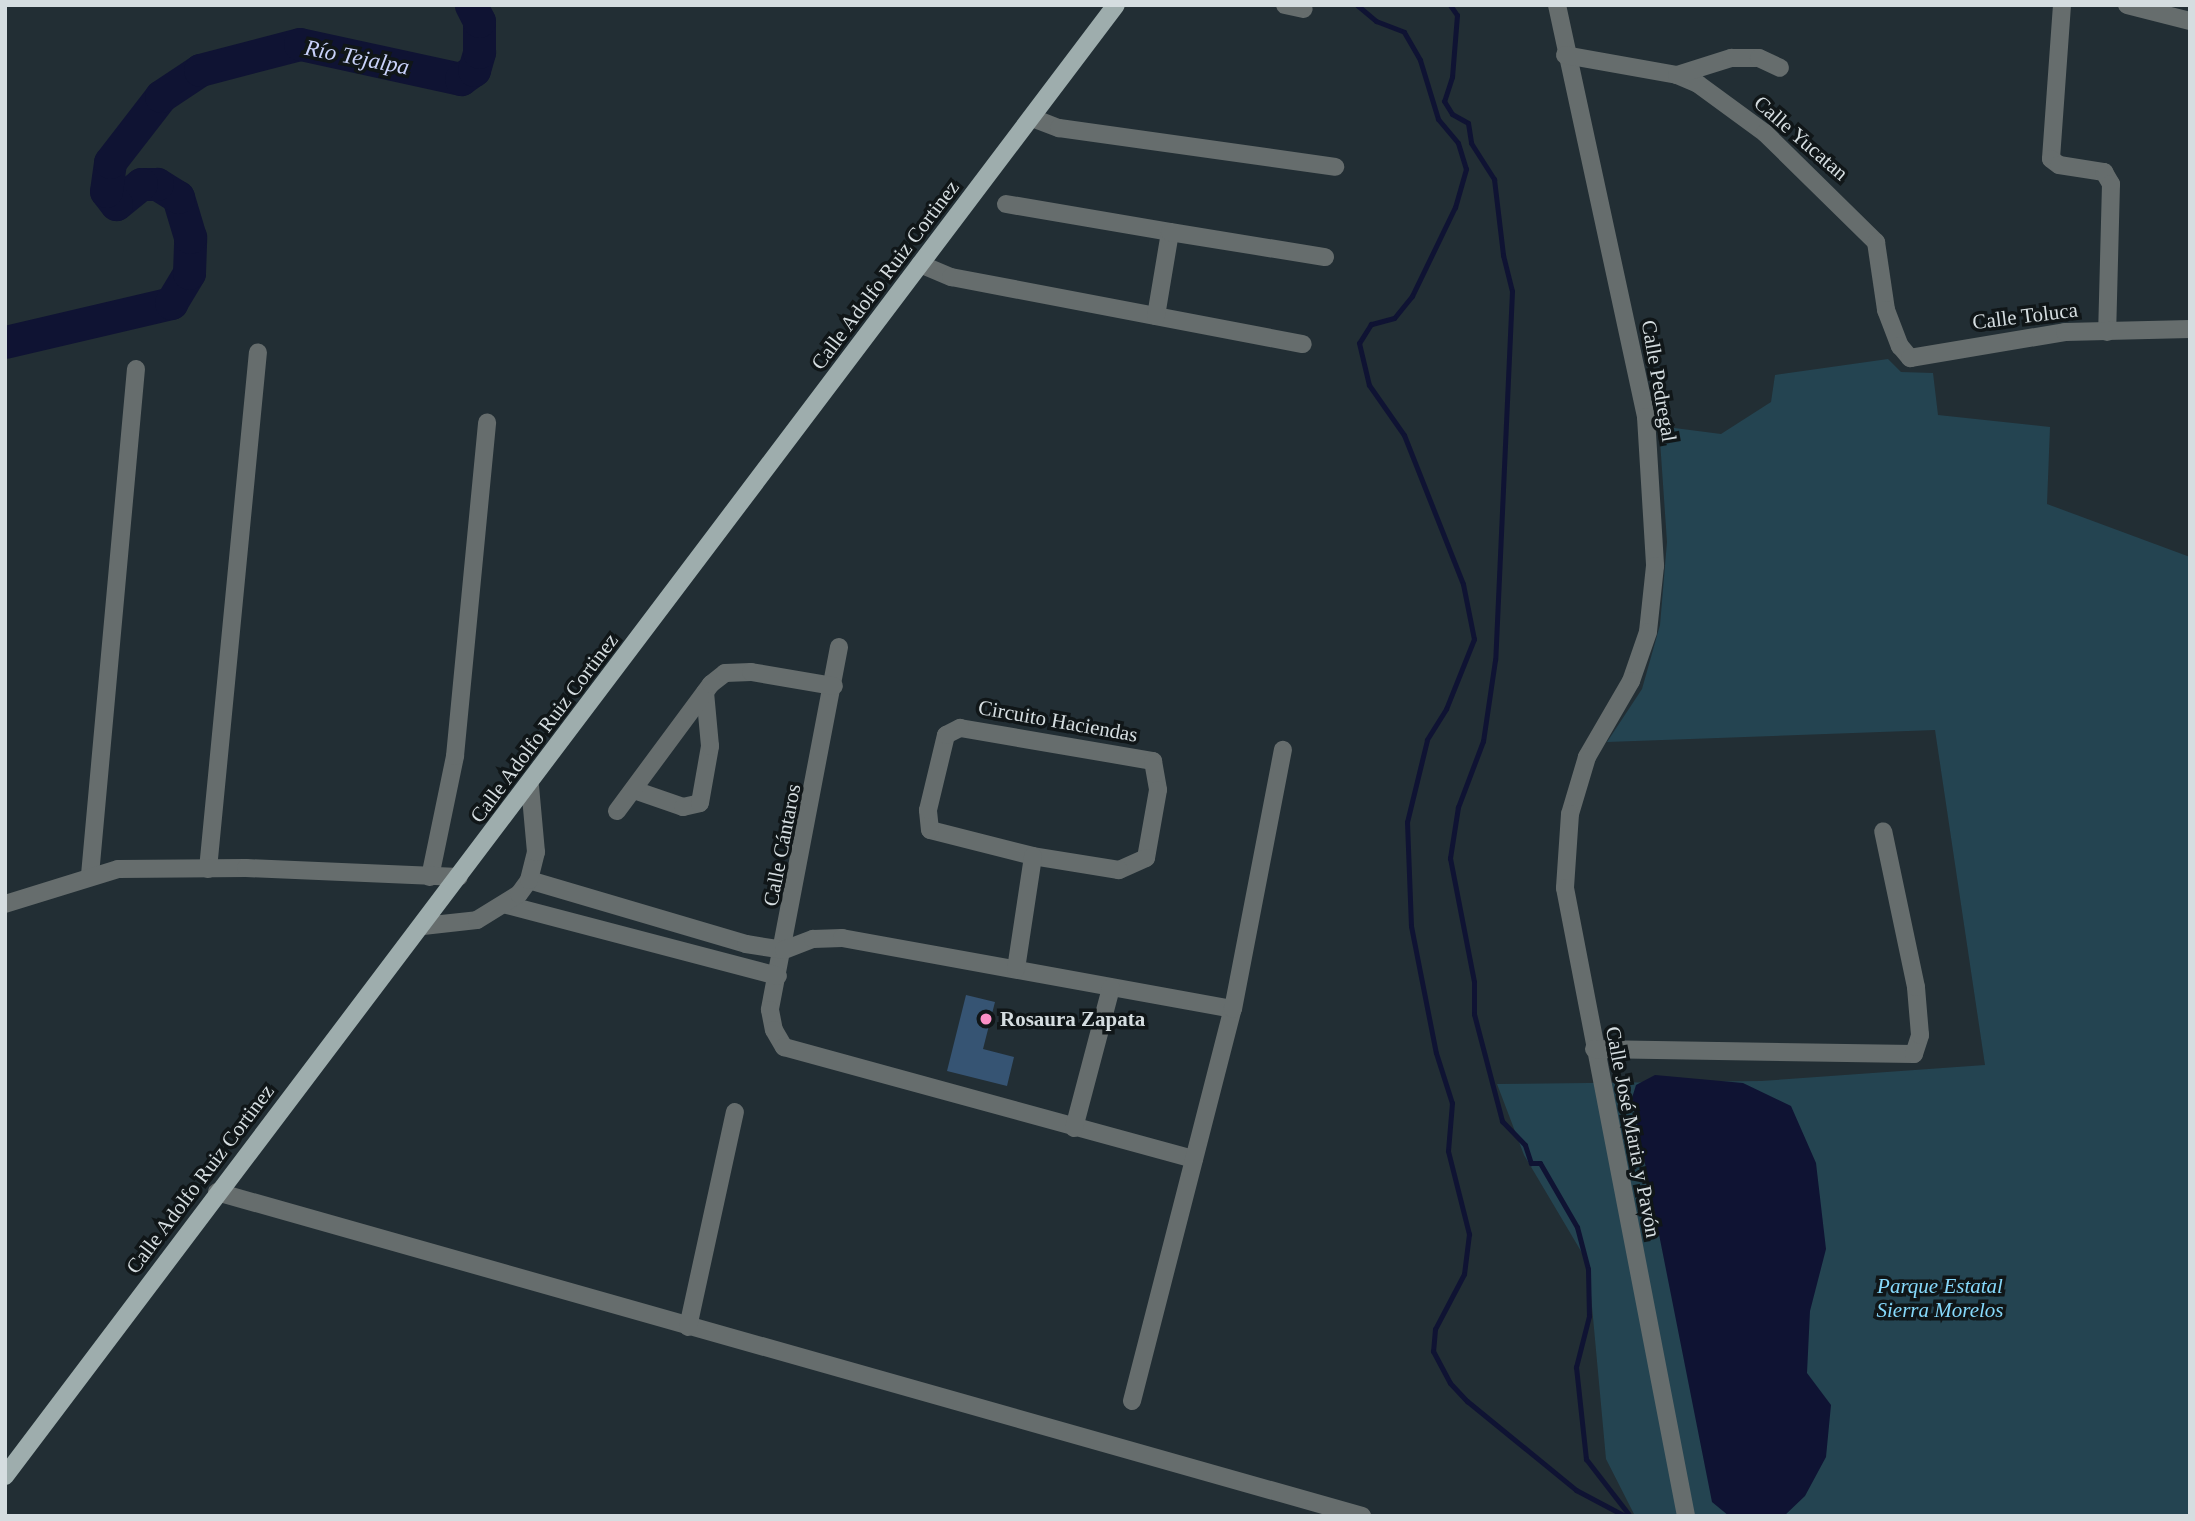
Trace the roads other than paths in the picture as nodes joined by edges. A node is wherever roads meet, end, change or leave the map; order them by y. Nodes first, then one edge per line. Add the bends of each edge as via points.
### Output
1 (1116, 5) edge
2 (1285, 5) edge
3 (1557, 5) edge
4 (2062, 5) edge
5 (2127, 5) edge
6 (1304, 9) dead end
7 (2190, 21) edge
8 (1565, 55) junction
9 (1780, 68) dead end
10 (1677, 75) junction
11 (1035, 119) junction
12 (1335, 167) dead end
13 (1006, 204) dead end
14 (1170, 232) junction
15 (1325, 257) dead end
16 (920, 264) junction
17 (1156, 316) junction
18 (2190, 330) edge
19 (2107, 332) junction
20 (1303, 344) dead end
21 (258, 352) dead end
22 (1910, 358) joint
23 (136, 369) dead end
24 (487, 423) dead end
25 (839, 647) dead end
26 (834, 686) junction
27 (705, 692) junction
28 (1283, 750) dead end
29 (1587, 757) joint
30 (530, 786) junction
31 (634, 790) junction
32 (617, 811) dead end
33 (1883, 831) dead end
34 (1033, 856) junction
35 (208, 869) junction
36 (89, 876) junction
37 (430, 877) junction
38 (459, 877) junction
39 (529, 880) junction
40 (5, 904) edge
41 (507, 905) junction
42 (423, 926) junction
43 (784, 950) junction
44 (1016, 970) junction
45 (778, 976) junction
46 (1111, 988) junction
47 (1233, 1009) junction
48 (1594, 1049) junction
49 (735, 1112) dead end
50 (1074, 1128) junction
51 (1194, 1159) junction
52 (217, 1192) junction
53 (688, 1327) junction
54 (1132, 1401) dead end
55 (5, 1476) edge
56 (1362, 1516) edge
57 (1686, 1516) edge

1 - 11 main road, Calle Adolfo Ruiz Cortinez
2 - 6 street
3 - 8 street, Calle Pedregal
4 - 19 street via 2051,159 2059,165 2104,172 2111,184
5 - 7 street
8 - 10 street, Calle Yucatan
8 - 29 street, Calle Pedregal via 1646,417 1653,496 1655,566 1648,632 1631,681
9 - 10 street via 1759,58 1731,58
10 - 22 street, Calle Yucatan via 1698,84 1765,133 1867,229 1880,253 1886,310 1900,346
11 - 12 street via 1059,128
11 - 16 main road, Calle Adolfo Ruiz Cortinez
13 - 14 street
14 - 15 street
14 - 17 street
16 - 17 street via 951,277
16 - 30 main road, Calle Adolfo Ruiz Cortinez
17 - 20 street
18 - 19 street, Calle Toluca
19 - 22 street, Calle Toluca via 2065,332
21 - 35 street
23 - 36 street
24 - 37 street via 456,756
25 - 26 street, Calle Cántaros
26 - 27 street via 751,672 725,673
26 - 43 street, Calle Cántaros
27 - 31 street
27 - 31 street via 710,746 700,803 683,807
28 - 47 street
29 - 48 street, Calle José Maria y Pavón via 1570,814 1564,888
30 - 38 main road, Calle Adolfo Ruiz Cortinez
30 - 39 street via 536,835
31 - 32 street
33 - 48 street via 1916,987 1920,1035 1914,1054
34 - 34 street, Circuito Haciendas via 1119,870 1138,865 1146,858 1158,790 1153,761 968,728 946,735 928,810 930,830
34 - 44 street
35 - 36 street via 118,869
35 - 37 street
36 - 40 street
37 - 38 street
38 - 42 main road, Calle Adolfo Ruiz Cortinez
39 - 41 street
39 - 43 street via 717,936
41 - 42 street via 477,920
41 - 45 street
42 - 52 main road, Calle Adolfo Ruiz Cortinez
43 - 44 street via 813,939 842,938
43 - 45 street, Calle Cántaros
44 - 46 street
45 - 50 street, Calle Cántaros via 770,1010 784,1047
46 - 47 street
46 - 50 street
47 - 51 street
48 - 57 street, Calle José Maria y Pavón
49 - 53 street
50 - 51 street
51 - 54 street
52 - 53 street
52 - 55 main road, Calle Adolfo Ruiz Cortinez
53 - 56 street

